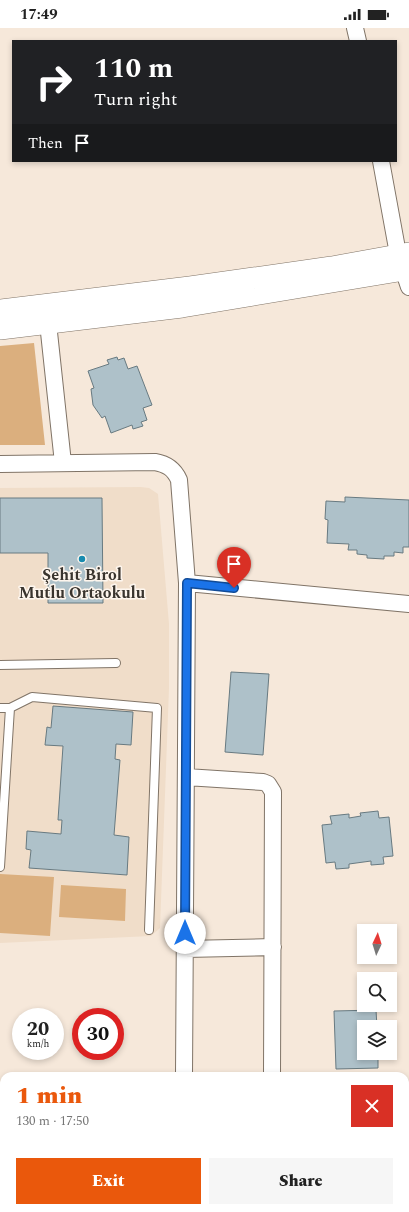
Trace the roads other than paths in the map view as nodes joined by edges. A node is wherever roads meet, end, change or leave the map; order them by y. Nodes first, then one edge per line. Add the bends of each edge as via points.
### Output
1 (355, 28) edge
2 (358, 40) edge
3 (380, 162) edge
4 (406, 267) edge
5 (0, 310) edge
6 (48, 323) junction
7 (0, 329) edge
8 (63, 463) junction
9 (0, 464) edge
10 (187, 583) junction
11 (409, 604) edge
12 (116, 663) dead end
13 (0, 665) edge
14 (0, 708) edge
15 (10, 708) junction
16 (186, 777) junction
17 (0, 867) edge
18 (148, 930) dead end
19 (273, 947) junction
20 (185, 949) junction
21 (184, 1072) edge
22 (272, 1072) edge

1 - 2 street
3 - 4 street
4 - 5 street via 332,267
4 - 6 street via 182,307
6 - 7 street
6 - 8 street
8 - 9 street
8 - 10 street via 155,462 170,467 179,480
10 - 11 street
10 - 16 street
12 - 13 lane
14 - 15 lane
15 - 17 lane
15 - 18 lane via 32,698 157,708
16 - 19 street via 263,782 272,788
16 - 20 street
19 - 20 street
19 - 22 street
20 - 21 street

